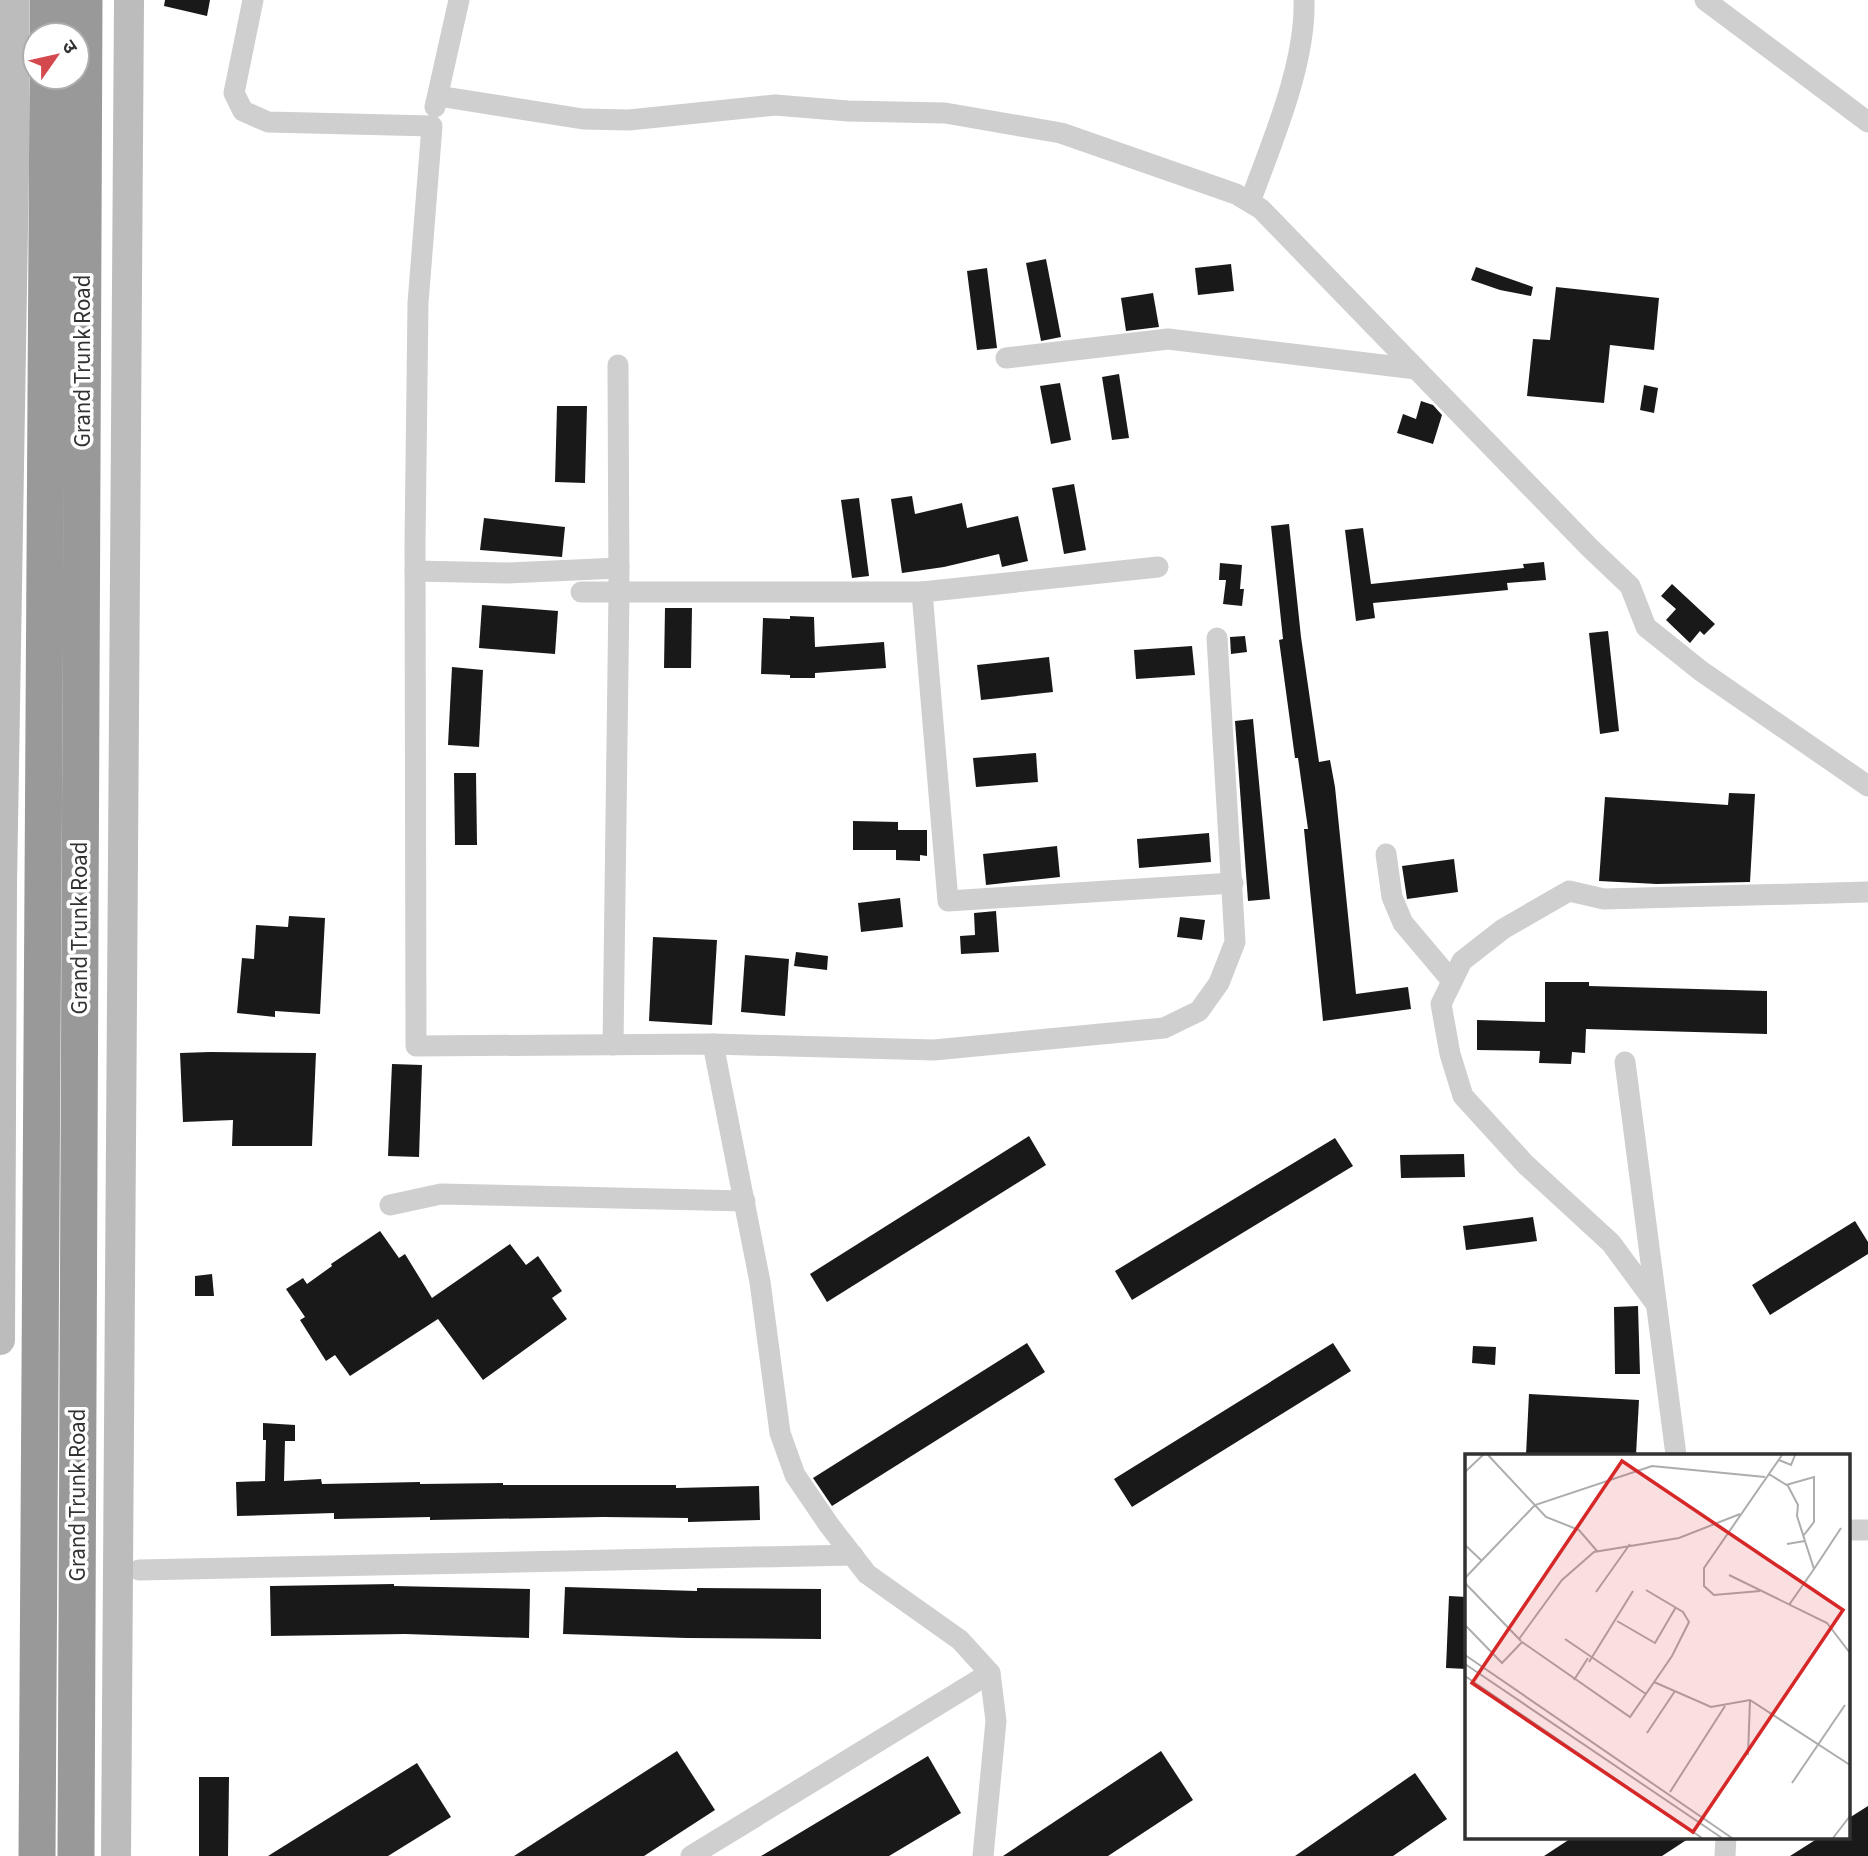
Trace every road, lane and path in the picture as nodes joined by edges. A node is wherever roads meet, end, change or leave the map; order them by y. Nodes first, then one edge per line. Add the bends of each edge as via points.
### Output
1 (14, 0) edge
2 (48, 0) edge
3 (83, 0) edge
4 (130, 0) edge
5 (253, 0) edge
6 (458, 0) edge
7 (1304, 0) edge
8 (1704, 0) edge
9 (48, 21) edge
10 (48, 91) edge
11 (438, 96) junction
12 (1868, 122) edge
13 (432, 126) junction
14 (1250, 202) junction
15 (1006, 358) dead end
16 (618, 365) dead end
17 (1416, 369) junction
18 (1158, 567) dead end
19 (619, 568) junction
20 (415, 571) junction
21 (581, 592) dead end
22 (619, 592) junction
23 (922, 592) junction
24 (1217, 638) dead end
25 (1868, 786) edge
26 (1386, 855) dead end
27 (1233, 883) junction
28 (2, 885) edge
29 (1868, 892) edge
30 (1, 946) edge
31 (1452, 981) junction
32 (713, 1044) junction
33 (613, 1045) junction
34 (1625, 1062) dead end
35 (745, 1201) junction
36 (390, 1205) dead end
37 (1656, 1304) junction
38 (0, 1340) edge
39 (1676, 1454) edge
40 (1850, 1530) edge
41 (1868, 1530) edge
42 (853, 1555) junction
43 (139, 1570) dead end
44 (990, 1673) junction
45 (37, 1856) edge
46 (76, 1856) edge
47 (116, 1856) edge
48 (691, 1856) edge
49 (983, 1856) edge

1 - 28 street
2 - 9 highway
3 - 46 highway, Grand Trunk Road
4 - 47 street
5 - 13 street via 234,93 243,111 268,122
6 - 11 street
7 - 14 street via 1305,21 1295,65
8 - 12 street
10 - 45 highway, Grand Trunk Road
11 - 13 street
11 - 14 street via 583,119 629,120 775,105 945,113 1061,133
13 - 20 street via 418,303
14 - 17 street
15 - 17 street via 1168,340
16 - 19 street
17 - 25 street via 1630,586 1646,627 1701,671
18 - 23 street
19 - 20 street
19 - 22 street
20 - 33 street via 416,1046
21 - 22 street
22 - 23 street
22 - 33 street
23 - 27 street via 948,901
24 - 27 street
26 - 31 street via 1392,897 1403,923
27 - 32 street via 1235,942 1219,983 1199,1011 1164,1028 934,1050
28 - 30 street
29 - 31 street via 1604,899 1569,891 1503,929 1462,961
30 - 38 street
31 - 37 street via 1440,1003 1463,1096 1525,1164 1611,1243
32 - 33 street
32 - 35 street
34 - 37 street
35 - 36 street via 441,1194
35 - 42 street via 780,1433 795,1475
37 - 39 street
40 - 41 street
42 - 43 street
42 - 44 street via 867,1574 960,1640
44 - 48 street
44 - 49 street via 996,1721

